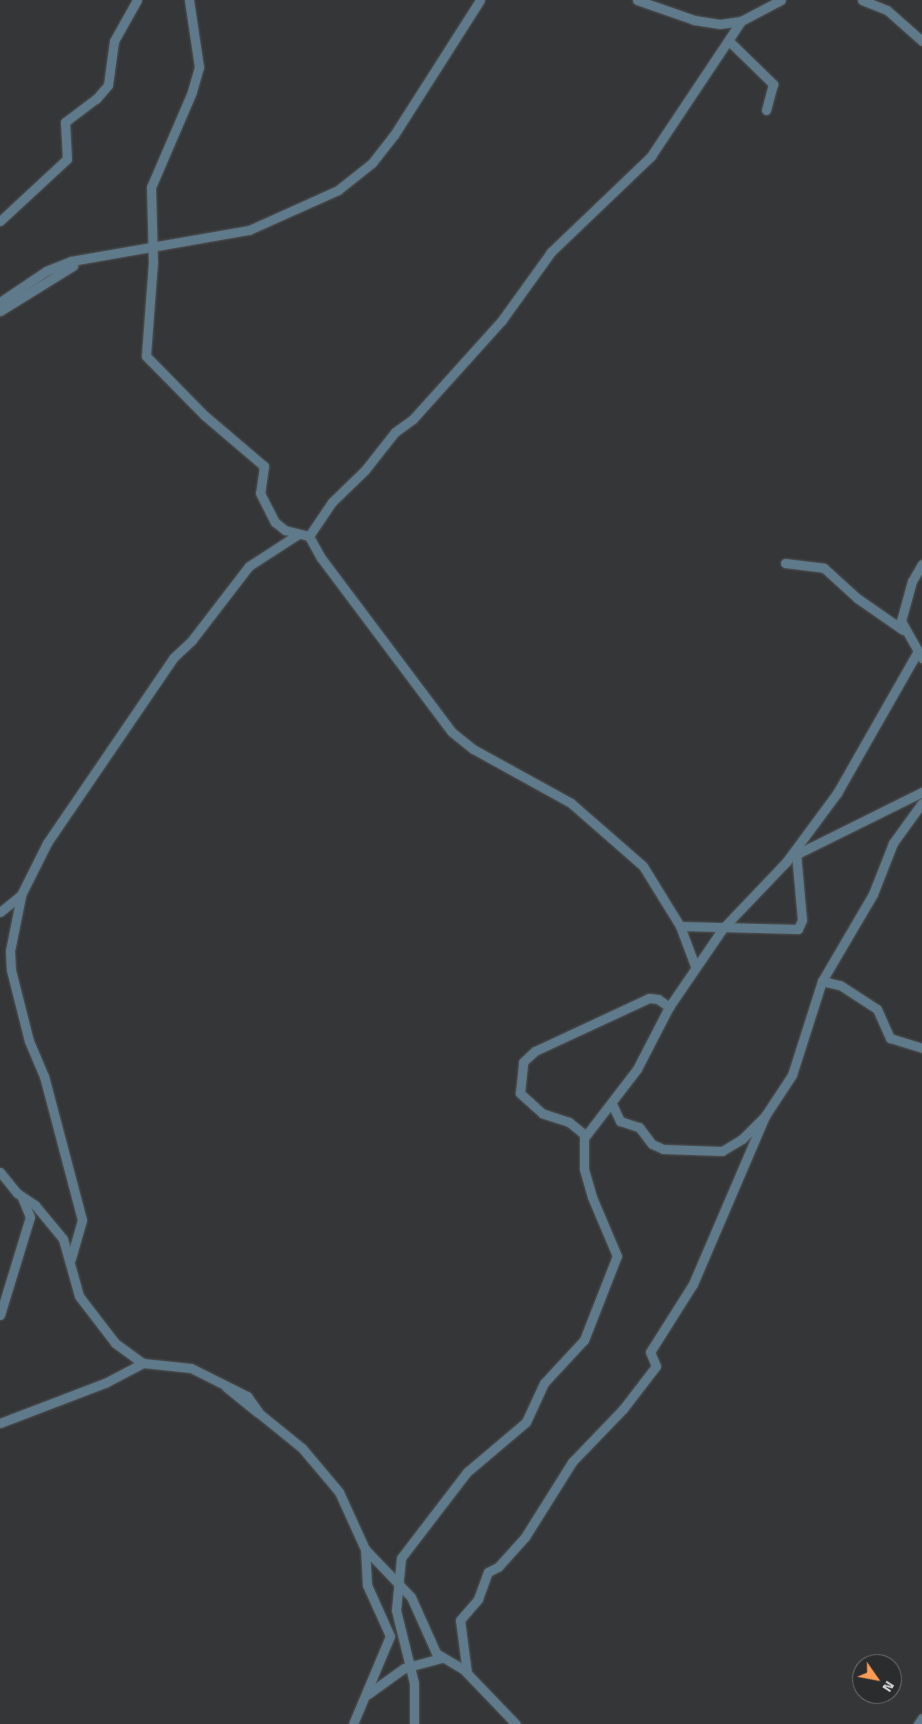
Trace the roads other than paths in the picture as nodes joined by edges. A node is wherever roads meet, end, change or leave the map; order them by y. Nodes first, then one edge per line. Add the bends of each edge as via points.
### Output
1 (137, 0) edge
2 (189, 0) edge
3 (480, 0) edge
4 (637, 0) edge
5 (781, 0) edge
6 (862, 0) edge
7 (741, 21) junction
8 (729, 41) junction
9 (922, 41) edge
10 (766, 110) dead end
11 (0, 220) edge
12 (152, 249) junction
13 (84, 259) junction
14 (0, 302) edge
15 (0, 310) edge
16 (305, 535) junction
17 (785, 563) dead end
18 (922, 564) edge
19 (904, 630) junction
20 (920, 655) edge
21 (922, 792) edge
22 (922, 803) edge
23 (796, 853) junction
24 (786, 862) junction
25 (21, 895) junction
26 (0, 912) edge
27 (680, 926) junction
28 (723, 928) junction
29 (695, 966) junction
30 (822, 981) junction
31 (669, 1007) junction
32 (922, 1048) edge
33 (612, 1104) junction
34 (765, 1116) junction
35 (586, 1135) junction
36 (0, 1172) edge
37 (17, 1193) junction
38 (35, 1205) junction
39 (30, 1217) junction
40 (70, 1260) junction
41 (0, 1315) edge
42 (143, 1363) junction
43 (0, 1423) edge
44 (365, 1549) junction
45 (396, 1581) junction
46 (442, 1658) junction
47 (410, 1669) junction
48 (467, 1675) junction
49 (368, 1694) junction
50 (922, 1718) edge
51 (353, 1724) edge
52 (414, 1724) edge
53 (516, 1724) edge
54 (918, 1724) edge

1 - 11 street via 114,41 108,85 96,99 65,122 67,159
2 - 12 street via 198,67 192,92 151,187
3 - 12 street via 394,135 357,177 315,203 249,230
4 - 7 street via 694,20 720,24
5 - 7 street
6 - 9 street via 887,10
7 - 8 street
8 - 10 street via 773,84
8 - 16 street via 652,156 551,252 502,320 413,419 395,432
12 - 13 street
12 - 16 street via 146,356 204,415 264,466 261,499 280,526
13 - 14 street via 46,271
13 - 15 street
16 - 25 street via 275,546 249,566 197,634 173,658 47,843
16 - 27 street via 437,718 473,749 566,801 595,822 643,866
17 - 19 street via 824,568 857,598
18 - 19 street via 906,599
19 - 20 street
20 - 24 street via 838,793
21 - 23 street
22 - 30 street via 893,843 873,894
23 - 24 street
23 - 28 street via 802,920 798,929
24 - 28 street
25 - 26 street
25 - 40 street via 10,951 11,970 29,1041 44,1076 82,1220
27 - 28 street
27 - 29 street
28 - 29 street
29 - 31 street
30 - 32 street via 840,985 877,1009 890,1038
30 - 34 street via 792,1075
31 - 33 street via 637,1069
31 - 35 street via 658,999 649,998 535,1051 523,1062 520,1092 542,1113 570,1122
33 - 34 street via 620,1121 639,1127 652,1144 663,1149 722,1151 742,1139
33 - 35 street
34 - 48 street via 754,1151 693,1284 650,1352 656,1366 615,1419 572,1462 525,1537 498,1567 487,1574 478,1599 460,1620
35 - 45 street via 582,1146 584,1169 617,1256 597,1314 578,1348 544,1383 526,1422 467,1472 414,1536 400,1558
36 - 37 street
37 - 38 street
37 - 39 street via 26,1200
38 - 39 street
38 - 40 street via 63,1239
39 - 41 street
40 - 42 street via 79,1296 115,1343
42 - 43 street via 105,1383
42 - 44 street via 191,1368 242,1391 260,1414 302,1448 330,1479 344,1500
44 - 45 street
44 - 49 street via 367,1585 390,1636
45 - 46 street via 411,1597 432,1648
45 - 47 street via 397,1618
46 - 47 street via 425,1661
46 - 48 street via 464,1669
47 - 49 street via 404,1668
47 - 52 street via 415,1694
48 - 53 street
49 - 51 street
50 - 54 street

